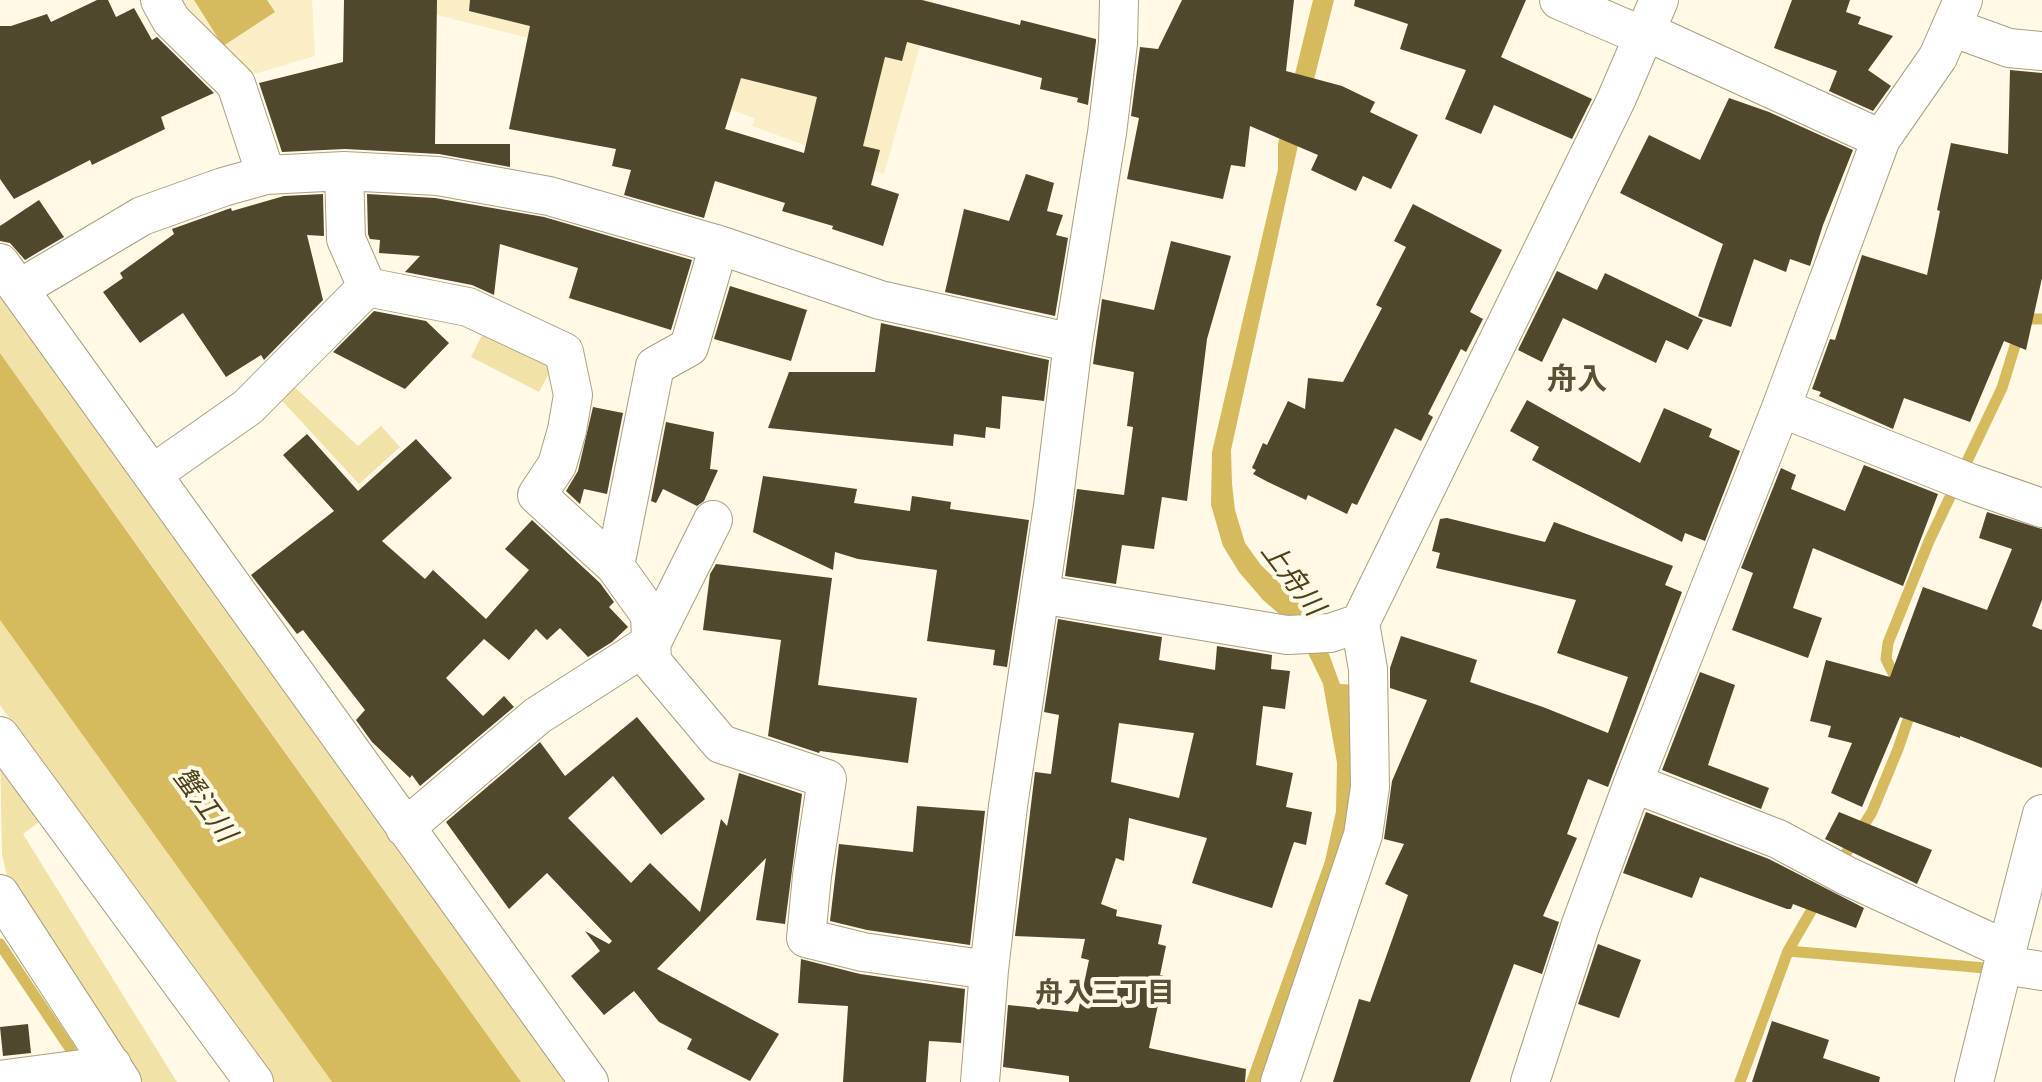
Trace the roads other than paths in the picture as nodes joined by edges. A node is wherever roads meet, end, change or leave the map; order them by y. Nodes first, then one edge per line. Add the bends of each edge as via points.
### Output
1 (160, 0) edge
2 (1119, 0) edge
3 (1559, 0) edge
4 (1957, 13) edge
5 (1651, 23) edge
6 (2042, 51) edge
7 (1881, 139) junction
8 (344, 171) junction
9 (266, 175) junction
10 (719, 245) junction
11 (9, 276) edge
12 (367, 287) junction
13 (1073, 343) junction
14 (1781, 408) junction
15 (154, 473) junction
16 (2042, 508) edge
17 (713, 520) dead end
18 (615, 566) junction
19 (1040, 594) junction
20 (1345, 628) junction
21 (652, 642) junction
22 (0, 736) edge
23 (1633, 783) junction
24 (2042, 814) edge
25 (405, 828) junction
26 (0, 894) edge
27 (2005, 958) junction
28 (989, 970) junction
29 (2042, 971) edge
30 (117, 1074) edge
31 (0, 1080) edge
32 (254, 1082) edge
33 (589, 1082) edge
34 (980, 1082) edge
35 (1280, 1082) edge
36 (1530, 1082) edge
37 (1974, 1082) edge

1 - 9 street via 171,20 236,84
2 - 13 street via 1107,133
3 - 5 street
4 - 6 street via 2009,48
4 - 7 street via 1938,57
5 - 7 street
5 - 20 street
7 - 14 street
8 - 9 street
8 - 10 street via 438,176 549,196
8 - 12 street via 346,239
9 - 11 street via 142,216
10 - 13 street via 880,300
10 - 18 street via 689,347 655,366
11 - 15 street
12 - 15 street via 248,407
12 - 18 street via 468,307 564,352 573,395 567,430 557,465 537,495
13 - 19 street
14 - 16 street
14 - 23 street
15 - 25 street
17 - 21 street
18 - 21 street via 650,615
19 - 20 street via 1287,635
19 - 28 street
20 - 35 street via 1368,669 1370,773 1363,835
21 - 25 street via 537,716
21 - 28 street via 652,662 721,744 827,779 806,938
22 - 32 street
23 - 27 street via 1778,839
23 - 36 street
24 - 27 street
25 - 33 street
26 - 30 street
27 - 29 street
27 - 37 street
28 - 34 street
30 - 31 street

